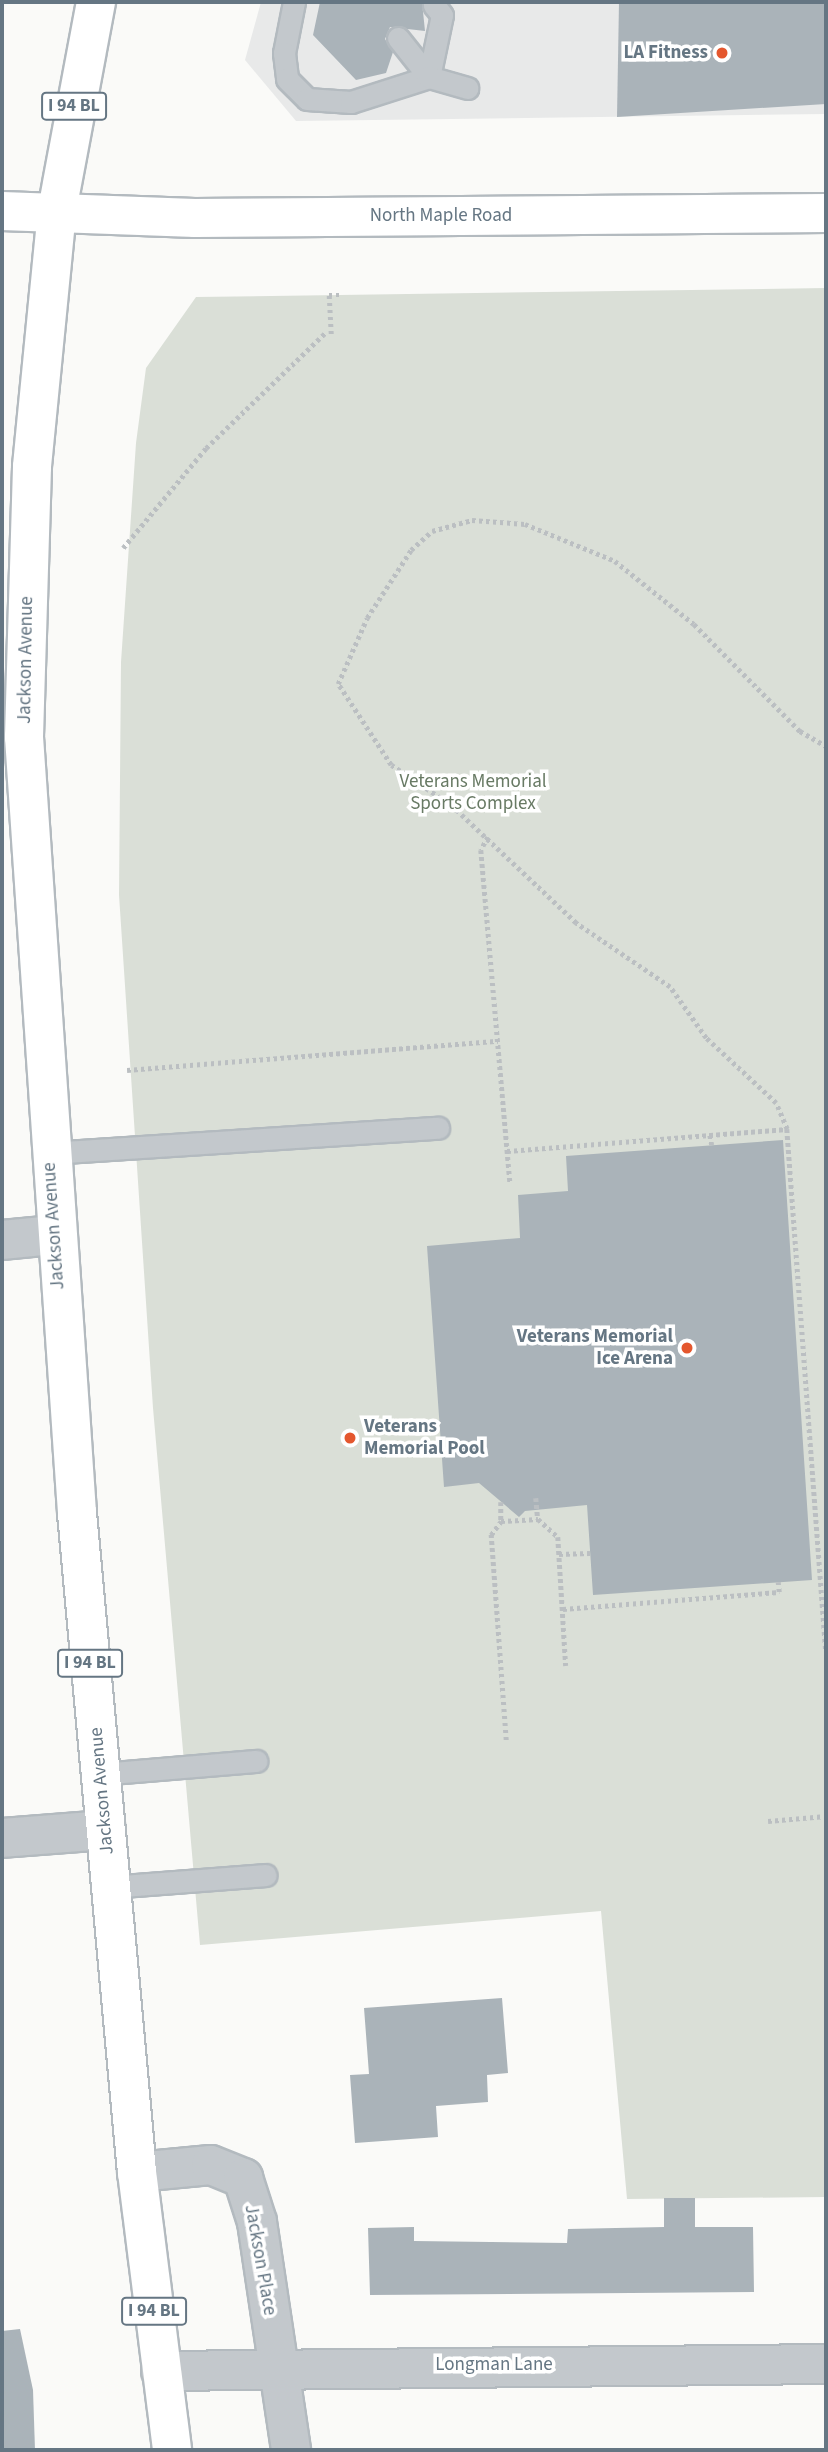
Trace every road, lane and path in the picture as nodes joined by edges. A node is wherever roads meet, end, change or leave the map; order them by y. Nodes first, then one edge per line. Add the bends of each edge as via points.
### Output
1 (96, 2) edge
2 (294, 2) edge
3 (434, 5) dead end
4 (398, 38) dead end
5 (429, 77) junction
6 (467, 88) dead end
7 (2, 211) edge
8 (57, 211) junction
9 (826, 213) edge
10 (341, 295) dead end
11 (123, 548) dead end
12 (826, 746) edge
13 (488, 837) junction
14 (498, 1041) junction
15 (127, 1070) dead end
16 (438, 1128) dead end
17 (788, 1129) junction
18 (710, 1135) junction
19 (612, 1142) junction
20 (712, 1145) dead end
21 (507, 1151) junction
22 (613, 1151) dead end
23 (48, 1153) junction
24 (510, 1183) dead end
25 (54, 1236) junction
26 (2, 1240) edge
27 (536, 1499) dead end
28 (501, 1502) dead end
29 (538, 1519) junction
30 (502, 1521) junction
31 (590, 1553) dead end
32 (559, 1555) junction
33 (778, 1582) dead end
34 (563, 1609) junction
35 (826, 1653) edge
36 (566, 1666) dead end
37 (506, 1740) dead end
38 (256, 1761) dead end
39 (100, 1774) junction
40 (826, 1816) edge
41 (768, 1821) dead end
42 (106, 1830) junction
43 (2, 1838) edge
44 (266, 1875) dead end
45 (110, 1887) junction
46 (137, 2172) junction
47 (826, 2364) edge
48 (277, 2365) junction
49 (161, 2371) junction
50 (172, 2450) edge
51 (290, 2450) edge

1 - 8 main road, Jackson Avenue / I 94 BL
2 - 5 lane via 284,53 287,79 307,99 351,102
3 - 5 lane via 442,15
4 - 5 lane
5 - 6 lane
7 - 8 main road, North Maple Road
8 - 9 main road, North Maple Road via 195,218
8 - 23 main road, Jackson Avenue / I 94 BL via 32,467 24,737
10 - 11 path via 329,295 328,333 206,448
12 - 13 path via 800,732 694,624 615,561 525,524 446,523 411,550 367,618 338,684 391,765
13 - 14 path via 481,850
13 - 17 path via 576,923 670,987 706,1038 776,1103
14 - 15 path
14 - 21 path
16 - 23 lane
17 - 18 path
17 - 35 path
18 - 19 path
18 - 20 path
19 - 21 path
19 - 22 path
21 - 24 path
23 - 25 main road, Jackson Avenue / I 94 BL
25 - 26 street
25 - 39 main road, Jackson Avenue / I 94 BL
27 - 29 path
28 - 30 path
29 - 30 path
29 - 32 path via 558,1537
30 - 37 path via 491,1535
31 - 32 path
32 - 34 path
33 - 34 path via 779,1592
34 - 36 path
38 - 39 lane
39 - 42 main road, Jackson Avenue / I 94 BL
40 - 41 path
42 - 43 street
42 - 45 main road, Jackson Avenue / I 94 BL
44 - 45 lane
45 - 46 main road, Jackson Avenue / I 94 BL
46 - 48 street, Jackson Place via 211,2165 243,2178 257,2222
46 - 49 main road, Jackson Avenue / I 94 BL
47 - 48 street, Longman Lane
48 - 49 street, Longman Lane
48 - 51 street, Jackson Place
49 - 50 main road, Jackson Avenue / I 94 BL

